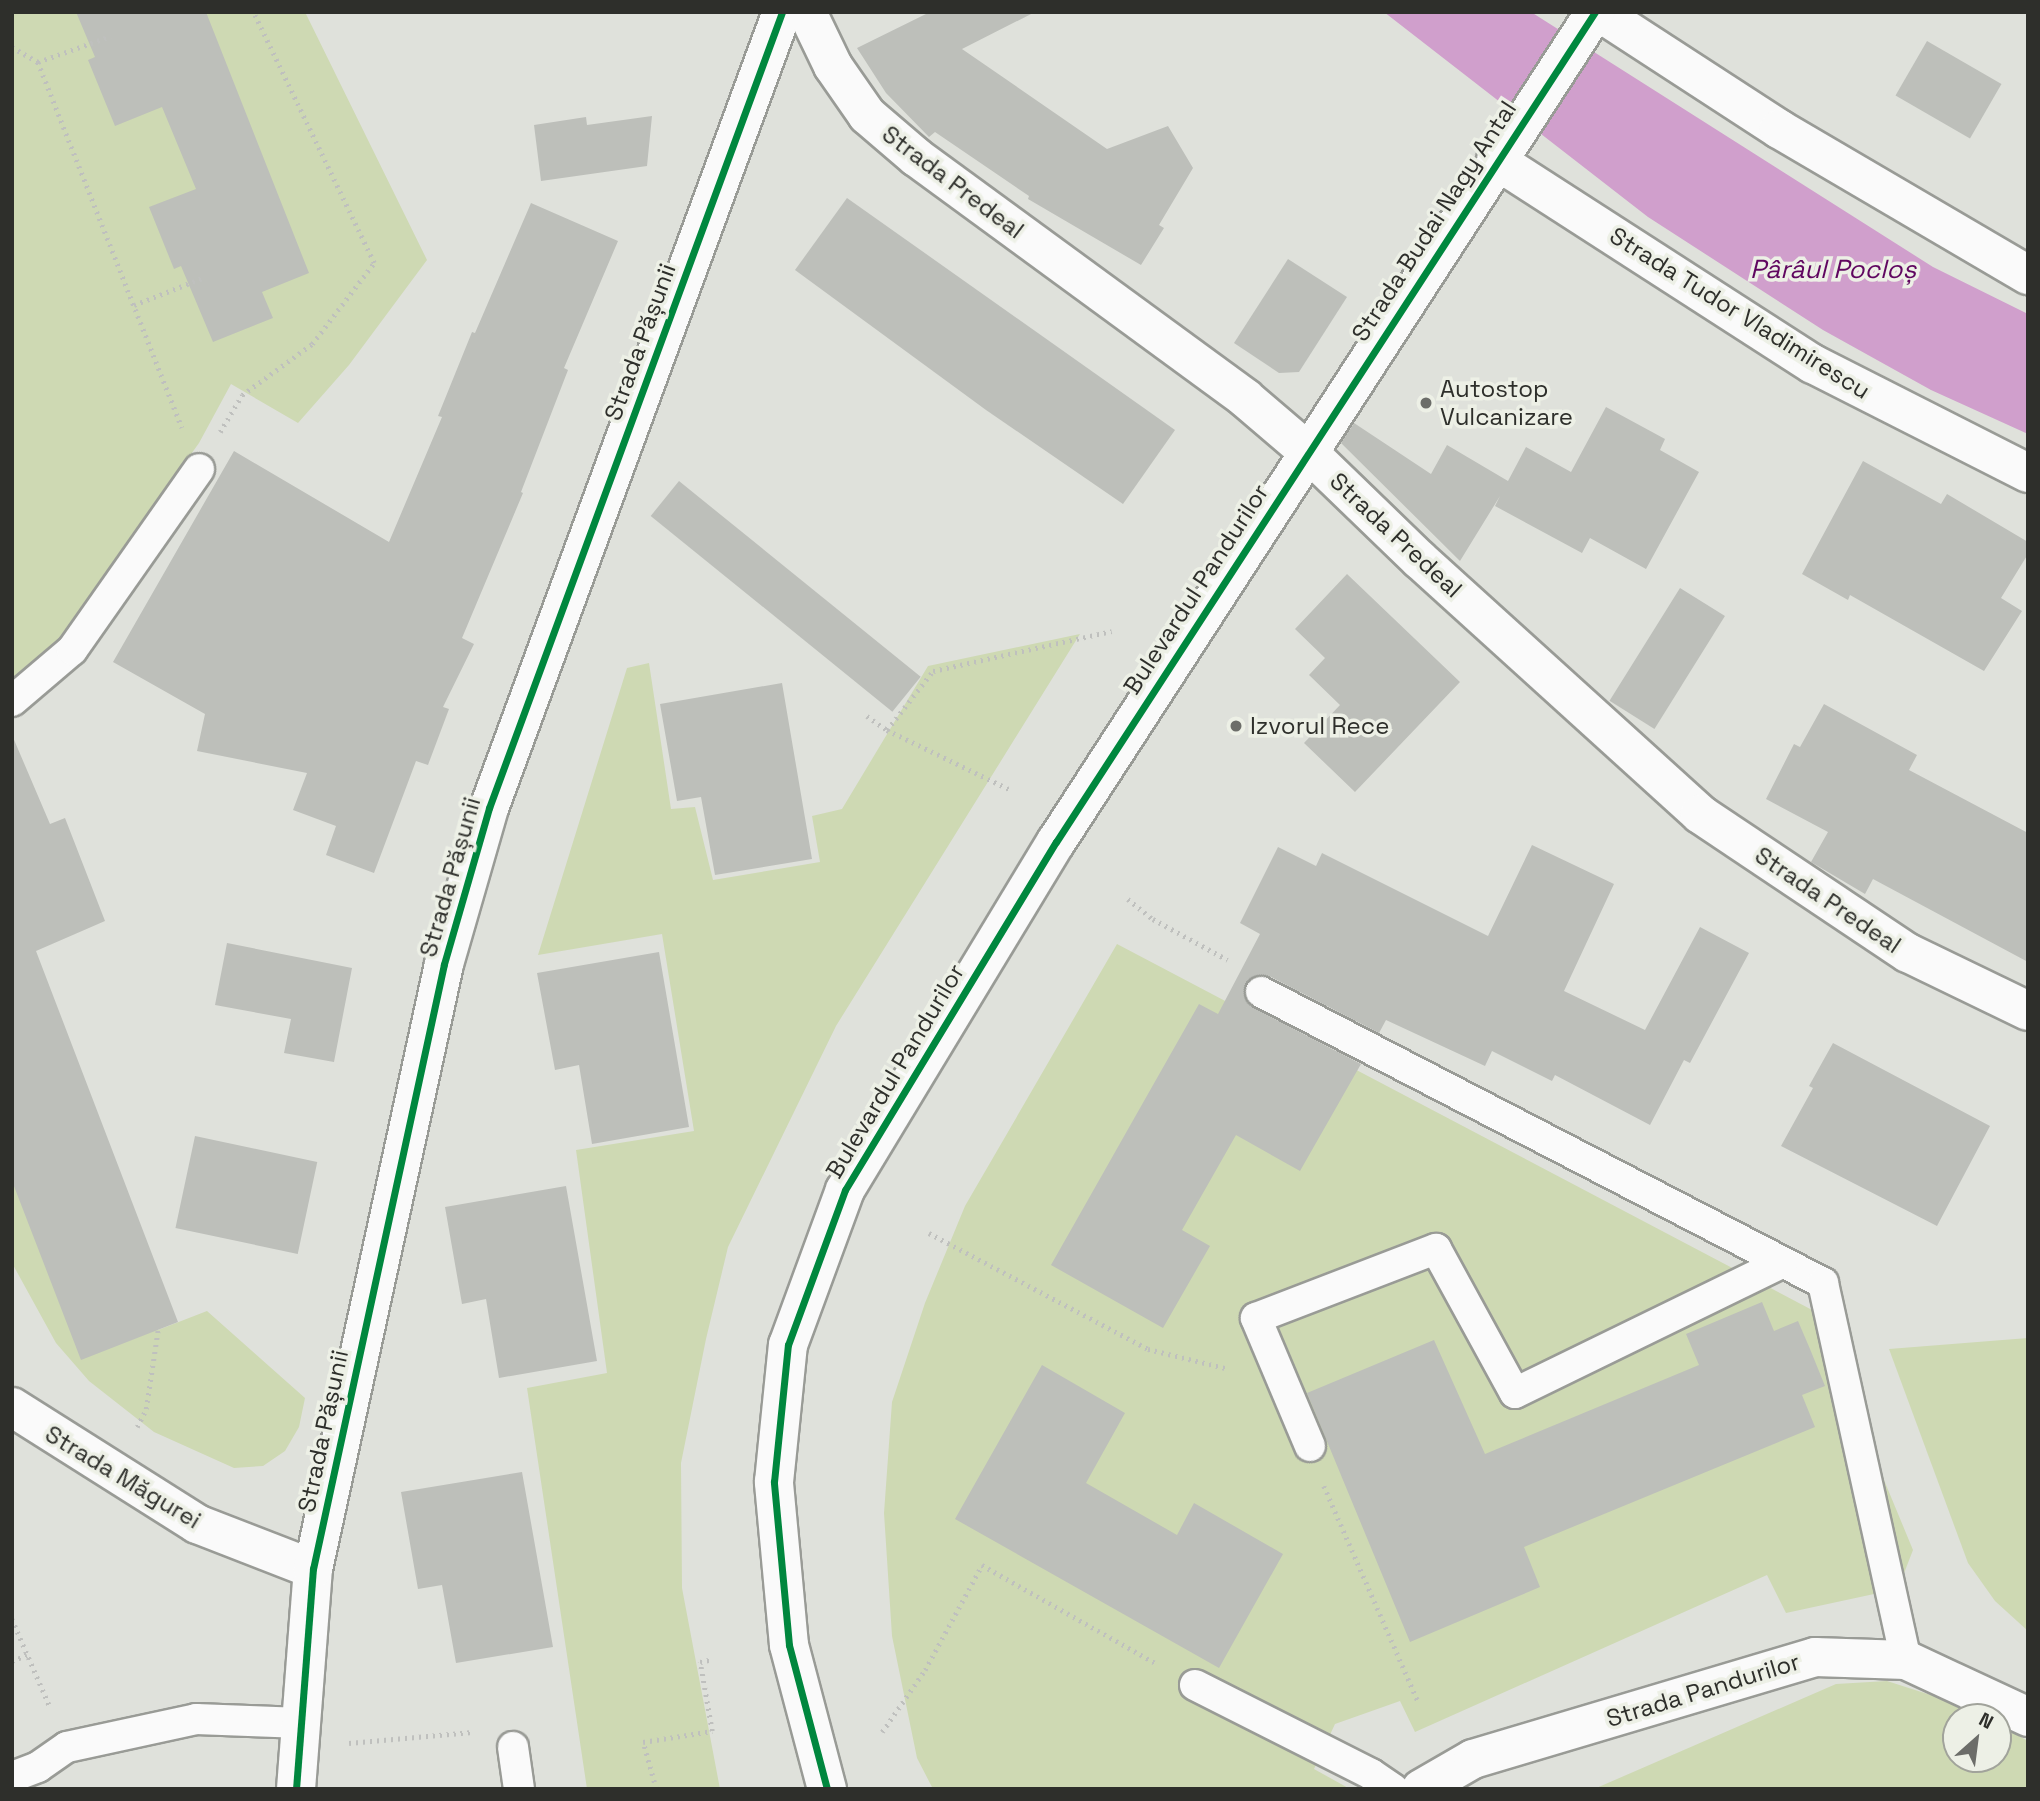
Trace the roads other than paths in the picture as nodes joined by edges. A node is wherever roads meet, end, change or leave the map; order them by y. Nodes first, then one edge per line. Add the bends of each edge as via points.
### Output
1 (782, 12) edge
2 (807, 12) edge
3 (1594, 15) edge
4 (1506, 144) junction
5 (2028, 275) edge
6 (1307, 451) junction
7 (198, 469) road end
8 (2028, 473) edge
9 (12, 701) edge
10 (1261, 992) road end
11 (2028, 1010) edge
12 (1782, 1263) junction
13 (13, 1409) edge
14 (1310, 1446) dead end
15 (313, 1569) junction
16 (1906, 1660) junction
17 (1195, 1685) road end
18 (2028, 1717) edge
19 (302, 1723) junction
20 (513, 1747) dead end
21 (12, 1777) edge
22 (296, 1789) edge
23 (519, 1789) edge
24 (827, 1789) edge
25 (1393, 1789) edge
26 (1421, 1789) edge

1 - 15 street, Strada Pășunii via 489,808 444,964
2 - 6 street, Strada Predeal via 833,66 867,115 916,157 1245,398
3 - 4 street, Strada Budai Nagy Antal
3 - 5 street
4 - 6 street, Strada Budai Nagy Antal
4 - 8 street, Strada Tudor Vladimirescu via 1813,364
6 - 11 street, Strada Predeal via 1700,814 1909,953
6 - 24 street, Bulevardul Pandurilor via 1056,842 845,1190 788,1345 774,1482 789,1645
7 - 9 lane via 72,650
10 - 12 lane
12 - 14 lane via 1515,1393 1436,1249 1256,1318
12 - 16 lane via 1823,1283
13 - 15 street, Strada Măgurei via 197,1524
15 - 19 street, Strada Pășunii
16 - 18 street, Strada Pandurilor
16 - 26 street, Strada Pandurilor via 1815,1657 1473,1759
17 - 25 lane
19 - 21 lane via 196,1719 67,1747 38,1767
19 - 22 street, Strada Pășunii
20 - 23 lane

